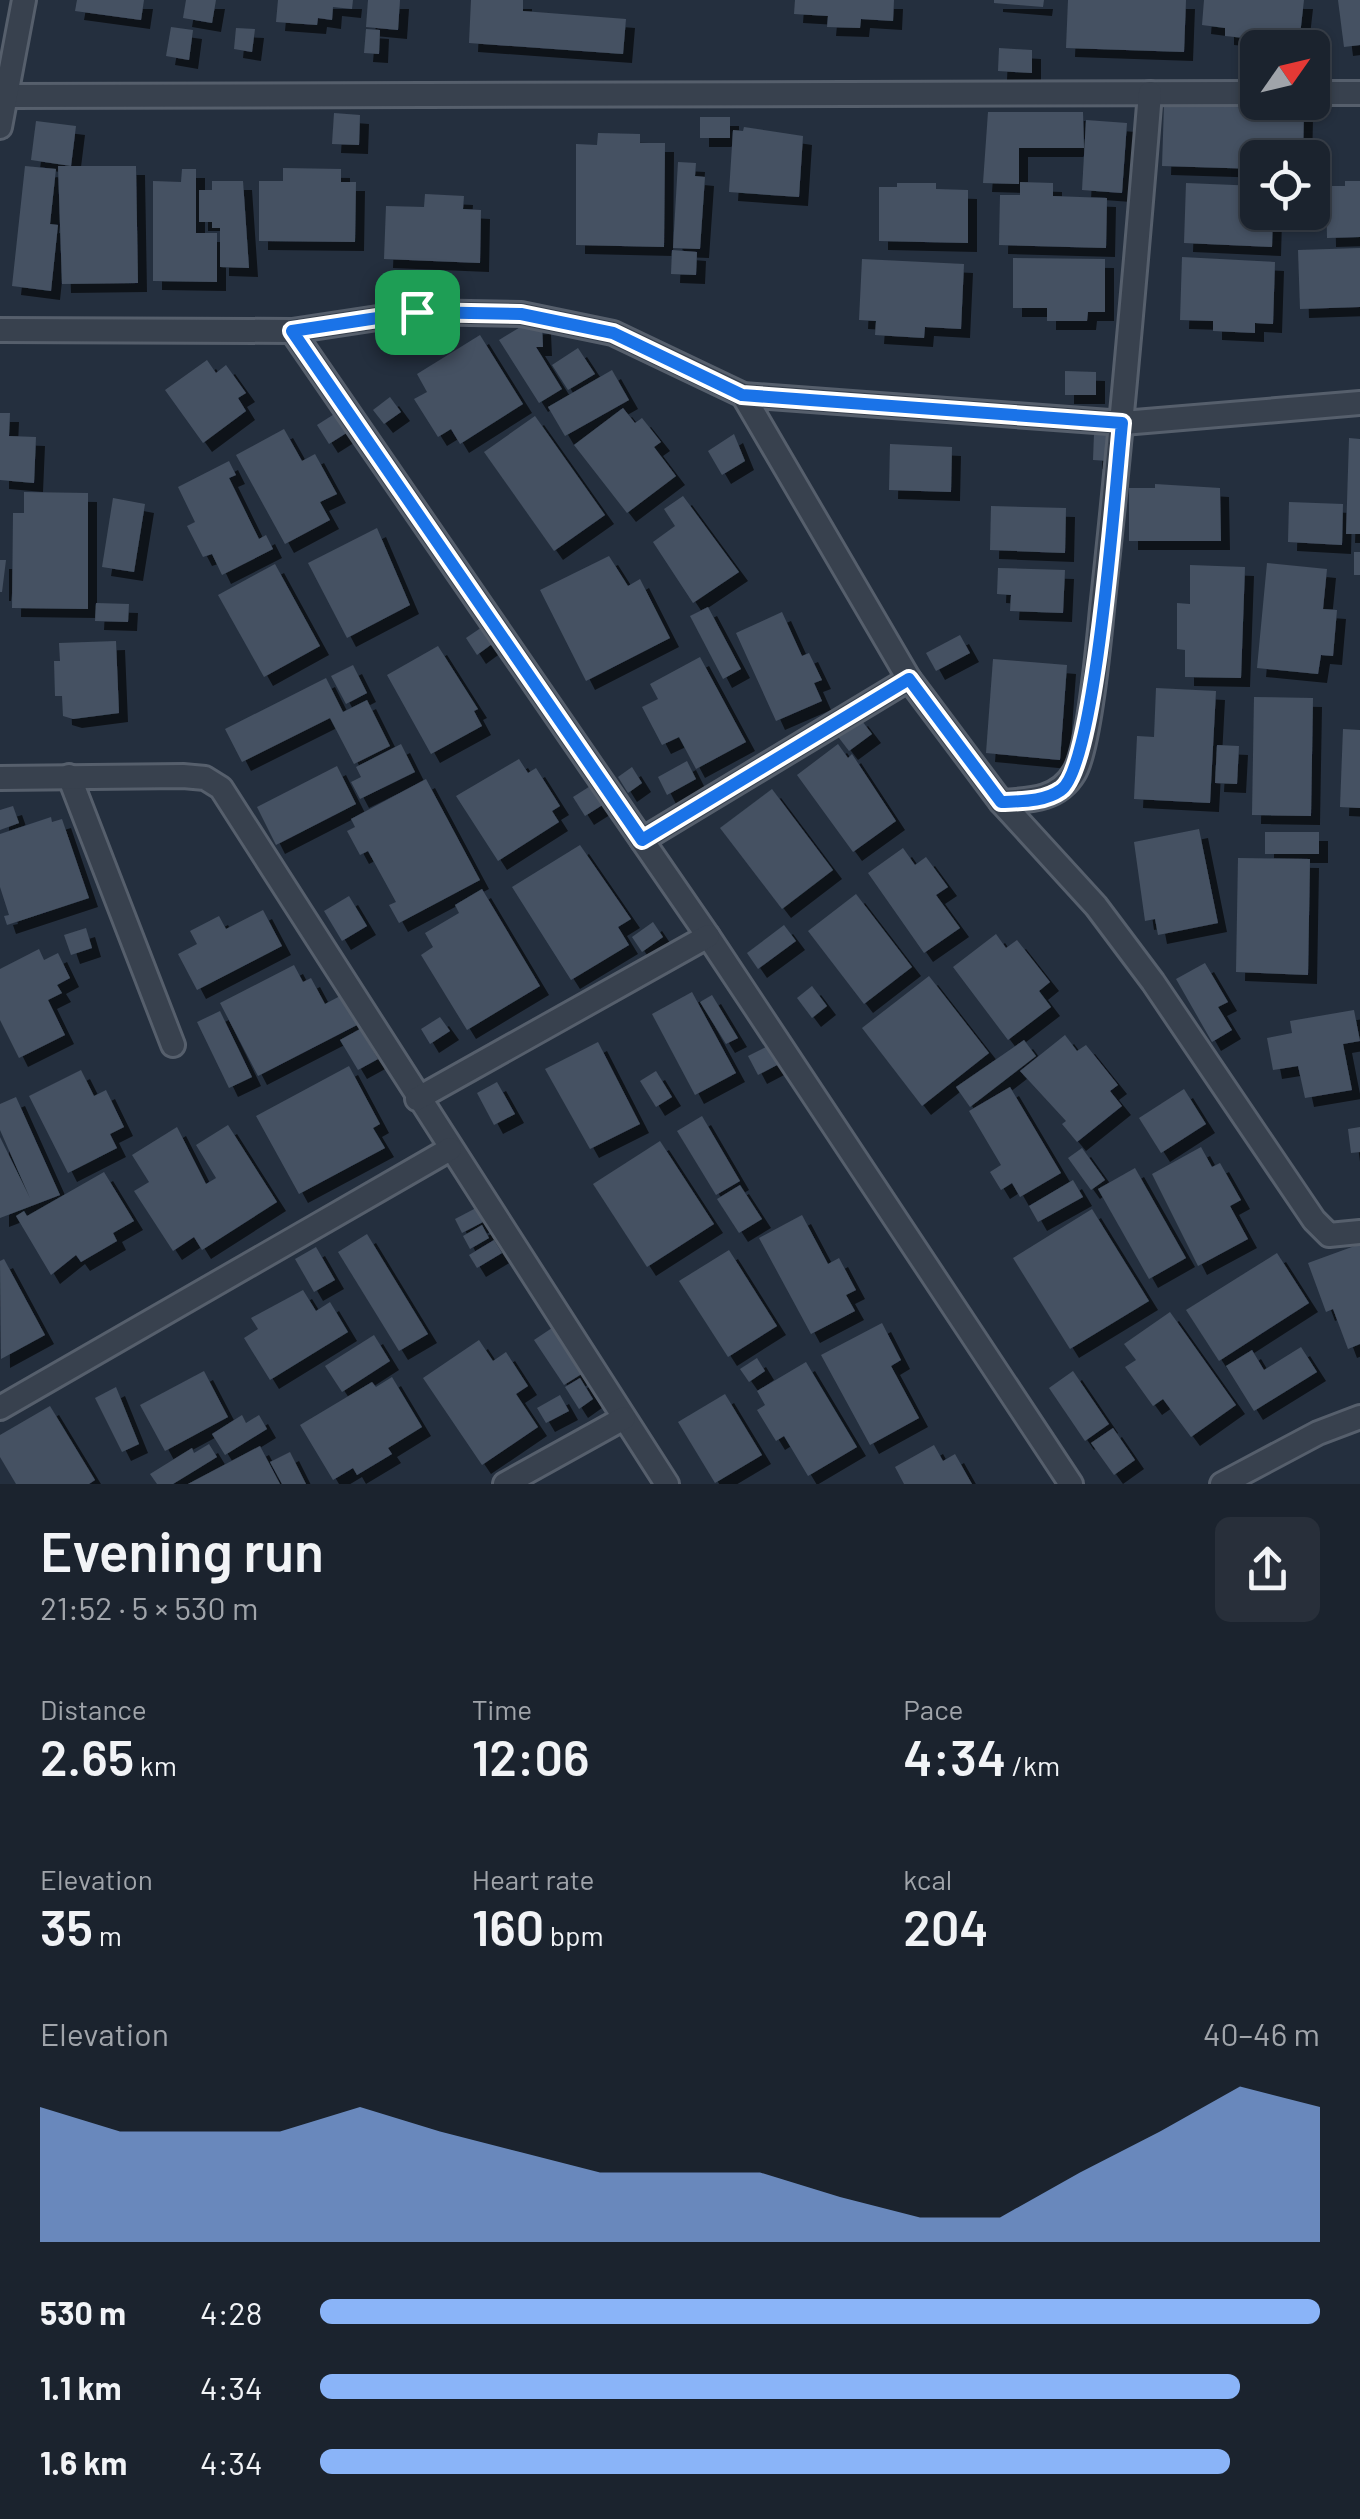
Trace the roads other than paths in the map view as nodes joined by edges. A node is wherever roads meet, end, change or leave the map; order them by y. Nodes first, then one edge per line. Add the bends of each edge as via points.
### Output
1 (24, 0) edge
2 (9, 29) edge
3 (1330, 92) edge
4 (1360, 92) edge
5 (1150, 93) junction
6 (1240, 93) edge
7 (7, 96) junction
8 (0, 127) edge
9 (0, 330) edge
10 (292, 331) junction
11 (742, 395) junction
12 (1360, 403) edge
13 (1122, 423) junction
14 (909, 679) junction
15 (69, 776) junction
16 (0, 778) edge
17 (1001, 802) junction
18 (642, 840) junction
19 (708, 936) junction
20 (174, 1045) dead end
21 (416, 1098) junction
22 (450, 1150) junction
23 (1360, 1232) edge
24 (0, 1408) edge
25 (1360, 1417) edge
26 (624, 1418) junction
27 (505, 1484) edge
28 (667, 1484) edge
29 (1071, 1484) edge
30 (1222, 1484) edge

1 - 2 street
2 - 7 street
3 - 4 street
5 - 6 street
5 - 7 street
5 - 13 street
7 - 8 street
9 - 10 street
10 - 11 street via 417,312 521,314 613,333
10 - 18 street
11 - 13 street
11 - 14 street
12 - 13 street
13 - 17 street via 1078,768 1062,790
14 - 17 street
14 - 18 street
15 - 16 street
15 - 20 street
15 - 21 street via 183,776 221,788
17 - 23 street via 1096,906 1153,982 1314,1220 1329,1234
18 - 19 street
19 - 21 street
19 - 29 street
21 - 22 street
22 - 24 street
22 - 26 street
25 - 30 street
26 - 27 street
26 - 28 street

